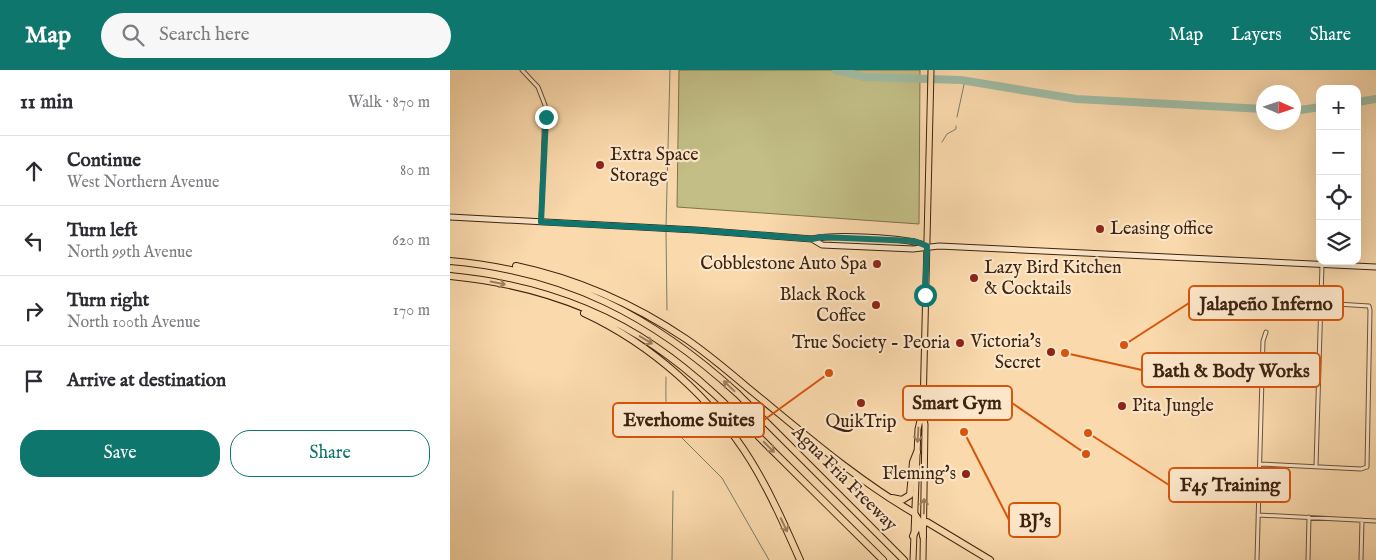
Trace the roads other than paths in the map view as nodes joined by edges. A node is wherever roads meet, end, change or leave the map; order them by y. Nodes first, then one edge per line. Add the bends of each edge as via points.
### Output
1 (522, 70) edge
2 (931, 70) edge
3 (450, 217) edge
4 (541, 222) junction
5 (812, 239) junction
6 (927, 246) junction
7 (450, 261) edge
8 (490, 265) junction
9 (1316, 265) edge
10 (1322, 265) joint
11 (1376, 267) edge
12 (450, 276) edge
13 (572, 303) junction
14 (1321, 303) junction
15 (1266, 332) dead end
16 (1263, 360) junction
17 (1319, 361) junction
18 (922, 409) junction
19 (917, 452) junction
20 (1260, 464) junction
21 (1316, 466) junction
22 (890, 497) junction
23 (914, 513) junction
24 (1258, 515) junction
25 (1309, 517) junction
26 (1362, 520) junction
27 (1376, 521) edge
28 (922, 523) junction
29 (914, 536) junction
30 (924, 536) joint
31 (902, 558) edge
32 (800, 560) edge
33 (883, 560) edge
34 (913, 560) edge
35 (923, 560) edge
36 (990, 560) edge
37 (1257, 560) edge
38 (1308, 560) edge
39 (1361, 560) edge

1 - 4 street via 538,87 545,105
2 - 6 main road
3 - 4 main road
4 - 5 main road
5 - 6 main road via 886,239 914,241
5 - 6 main road via 822,245 913,249
6 - 9 main road
6 - 18 main road
7 - 8 highway, Agua Fria Freeway
8 - 22 highway via 513,265 556,276 609,296 649,316 714,359 843,465
31 -> 8 highway, Agua Fria Freeway via 738,394 658,330 612,304 564,284
10 - 11 main road
10 - 14 street
12 -> 13 highway, Agua Fria Freeway via 508,284
13 -> 32 highway via 649,352 709,407 758,473
13 -> 33 highway, Agua Fria Freeway via 638,336 693,374
14 - 17 street
14 - 21 street via 1368,306 1367,467
15 - 16 street
16 - 17 street
16 - 20 street
17 - 21 street
18 -> 19 main road
28 -> 18 main road via 925,425
19 - 22 highway via 910,495 902,500
19 - 23 main road
20 - 21 street
20 - 24 street
22 - 23 highway
23 - 28 highway
23 - 29 main road
24 - 25 street
24 - 37 street
25 - 26 street
25 - 38 street
26 - 27 street
26 - 39 street
28 - 29 highway
28 - 30 highway
28 - 36 highway via 936,527
29 - 34 main road
30 - 35 main road

